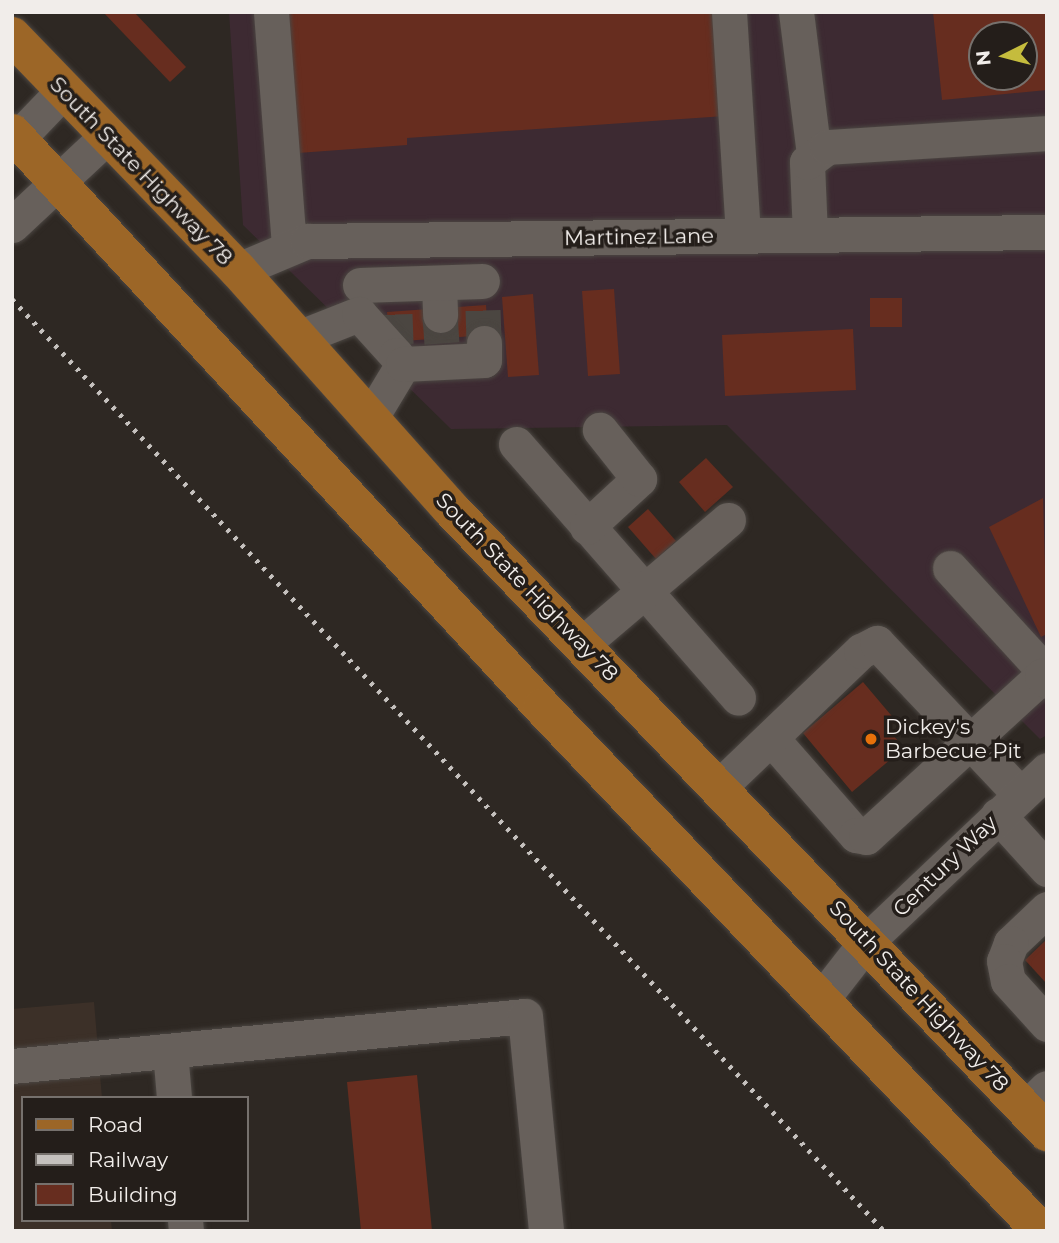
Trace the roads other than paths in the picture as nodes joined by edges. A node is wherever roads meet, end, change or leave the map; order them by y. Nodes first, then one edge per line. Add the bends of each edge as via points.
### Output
1 (271, 12) edge
2 (729, 12) edge
3 (796, 12) edge
4 (12, 36) edge
5 (62, 92) junction
6 (1047, 133) edge
7 (106, 137) junction
8 (14, 139) edge
9 (814, 154) junction
10 (58, 183) junction
11 (12, 225) edge
12 (1047, 232) edge
13 (810, 235) junction
14 (743, 236) junction
15 (482, 239) junction
16 (362, 240) junction
17 (289, 244) junction
18 (239, 270) junction
19 (483, 312) junction
20 (386, 323) junction
21 (441, 326) junction
22 (298, 338) junction
23 (370, 419) junction
24 (600, 430) dead end
25 (516, 444) dead end
26 (728, 520) dead end
27 (587, 527) junction
28 (950, 568) dead end
29 (645, 596) junction
30 (581, 645) junction
31 (1045, 677) edge
32 (738, 698) dead end
33 (771, 737) junction
34 (974, 741) junction
35 (1047, 769) edge
36 (719, 787) junction
37 (1009, 804) junction
38 (1047, 869) edge
39 (1047, 909) edge
40 (867, 941) junction
41 (821, 1000) junction
42 (1047, 1024) edge
43 (170, 1051) junction
44 (12, 1066) edge
45 (174, 1096) edge
46 (1039, 1109) edge
47 (546, 1231) edge
48 (1041, 1231) edge

1 - 17 street
2 - 14 street
3 - 9 street
4 - 5 main road, South State Highway 78
5 - 7 main road, South State Highway 78
5 - 8 street
6 - 9 street via 827,147
7 - 10 street
7 - 18 main road, South State Highway 78
8 - 10 main road
9 - 13 street via 807,162
10 - 11 street
10 - 41 main road
12 - 13 street, Martinez Lane
13 - 14 street, Martinez Lane
14 - 15 street, Martinez Lane
15 - 16 street, Martinez Lane
15 - 19 street
16 - 17 street, Martinez Lane
16 - 20 street
17 - 18 street, Martinez Lane
18 - 22 main road, South State Highway 78
19 - 21 street
19 - 21 street via 484,360
20 - 21 street
20 - 21 street
20 - 22 street
20 - 23 street
22 - 23 main road, South State Highway 78
23 - 30 main road, South State Highway 78
24 - 27 street via 639,479
25 - 27 street
26 - 29 street
27 - 29 street
28 - 31 street
29 - 30 street
29 - 32 street
30 - 36 main road, South State Highway 78
31 - 34 street
33 - 34 street via 860,651 877,643 887,647
33 - 34 street via 856,835 866,837
33 - 36 street
34 - 37 street
35 - 37 street, Century Way
36 - 40 main road, South State Highway 78
37 - 38 street
37 - 40 street, Century Way
39 - 42 street via 1011,943 1004,961 1009,981
40 - 41 street, Century Way
40 - 46 main road, South State Highway 78
41 - 48 main road
43 - 44 street
43 - 45 street
43 - 47 street via 525,1016

